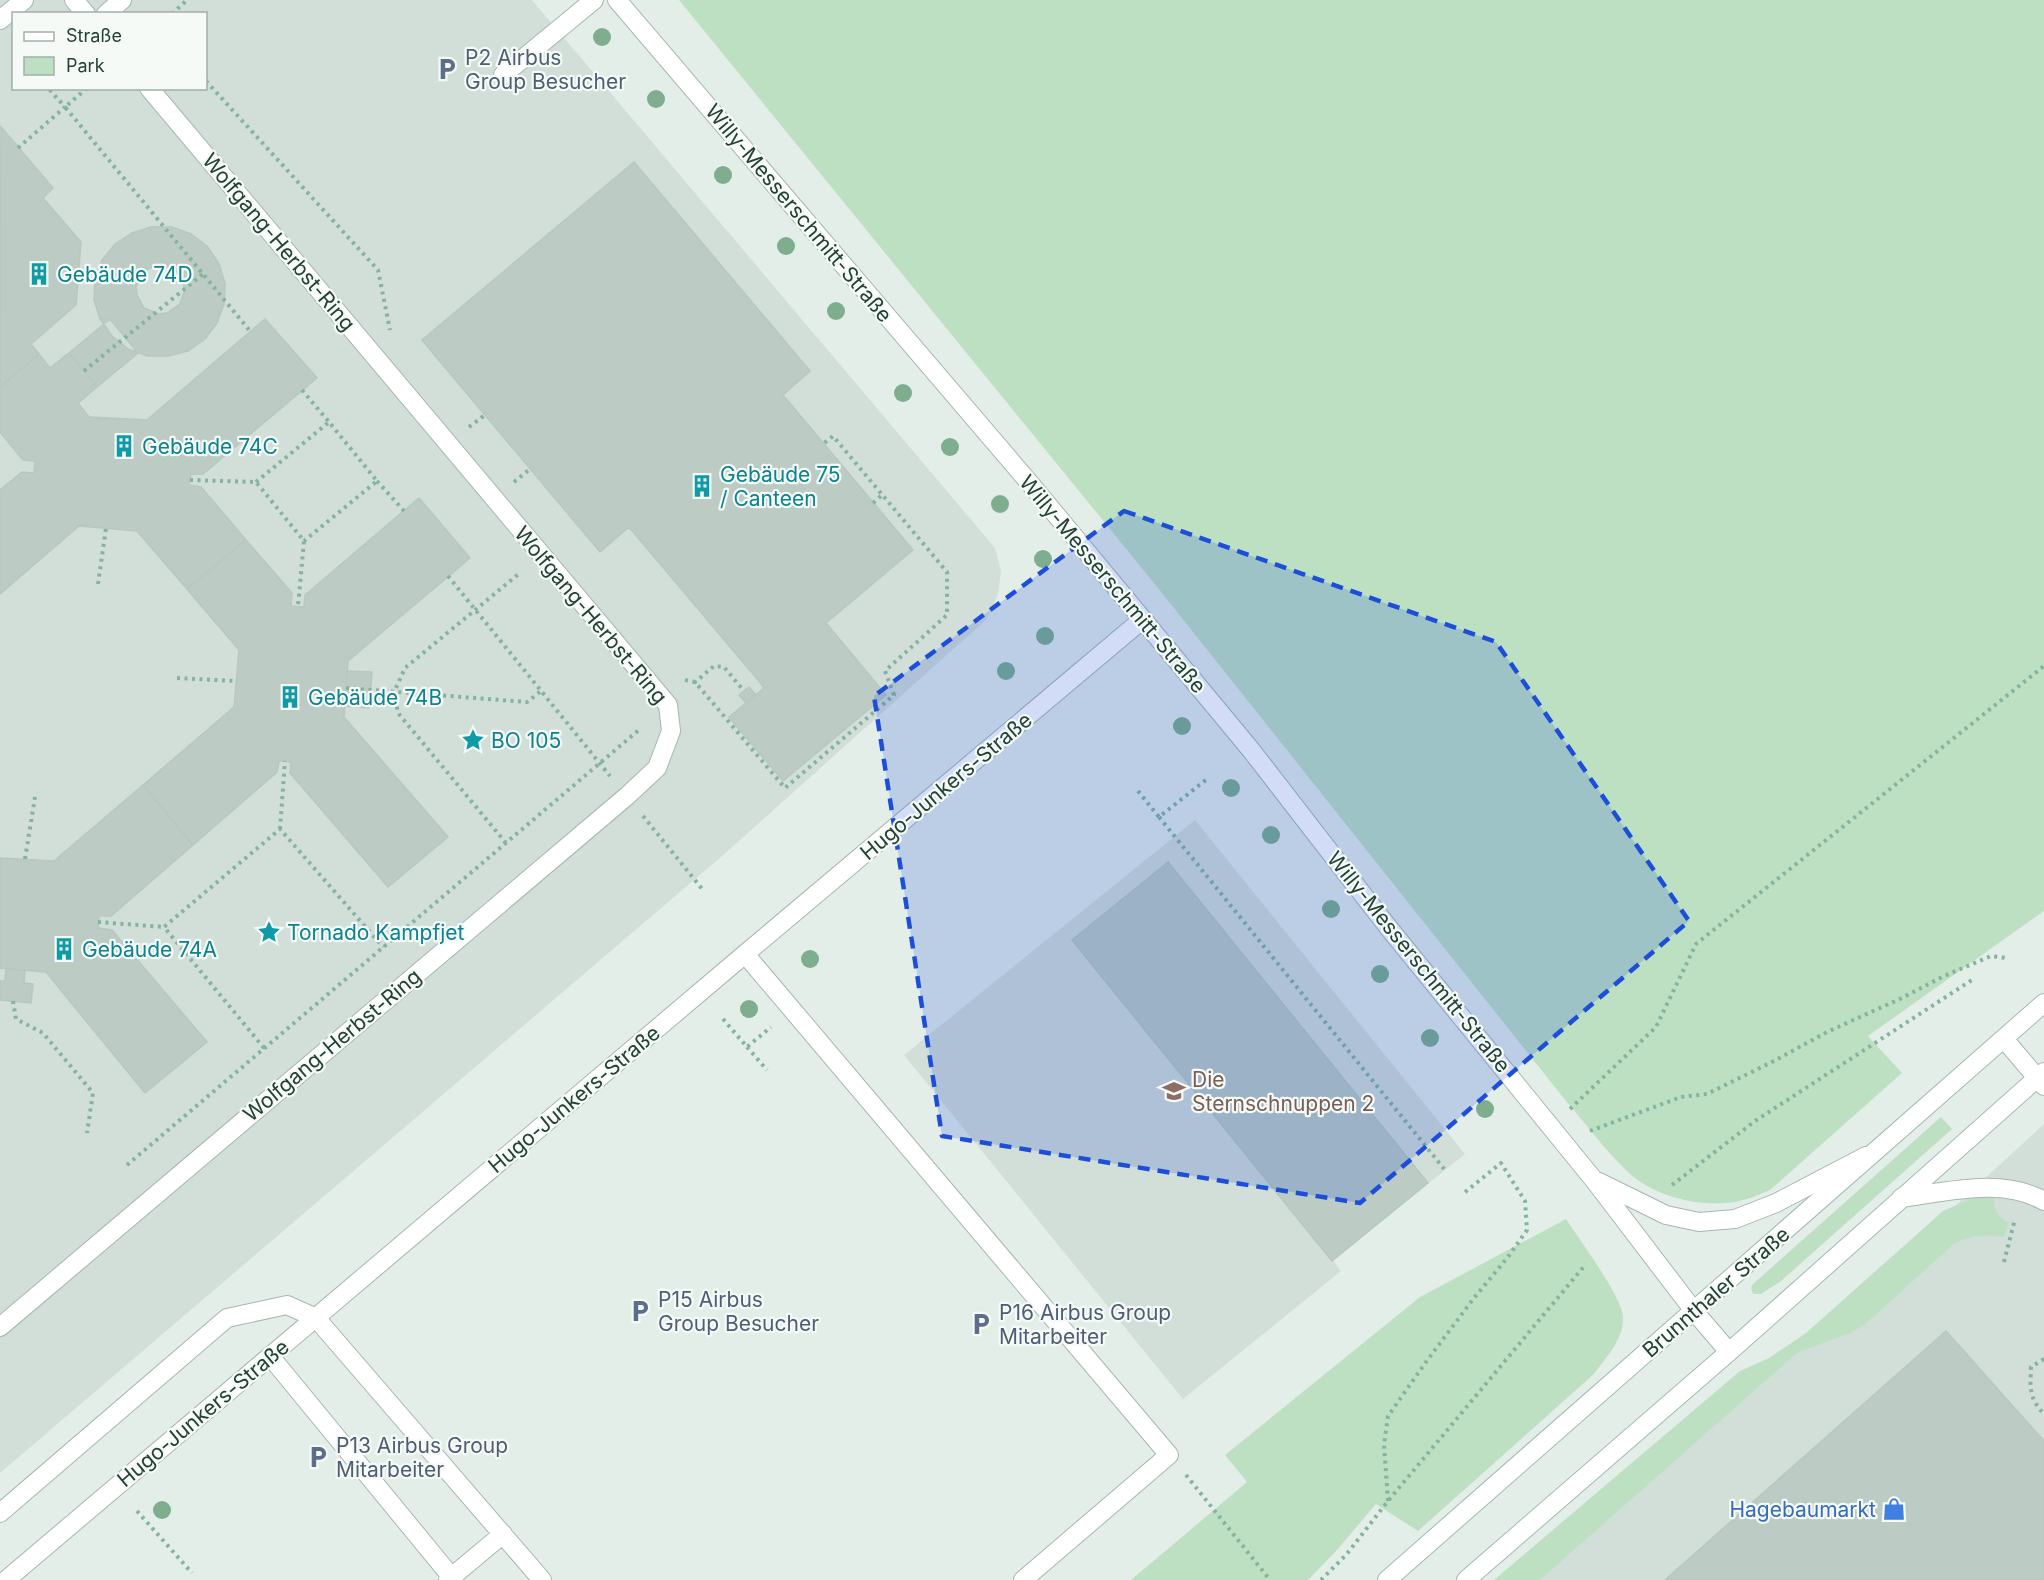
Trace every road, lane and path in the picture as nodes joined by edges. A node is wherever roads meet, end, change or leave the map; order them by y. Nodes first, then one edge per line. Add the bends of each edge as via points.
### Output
1 (24, 0) edge
2 (74, 0) edge
3 (122, 0) edge
4 (187, 0) edge
5 (594, 0) edge
6 (617, 0) edge
7 (84, 12) edge
8 (108, 12) edge
9 (174, 12) edge
10 (0, 20) edge
11 (504, 75) dead end
12 (207, 82) edge
13 (50, 90) edge
14 (85, 90) edge
15 (151, 90) edge
16 (65, 107) junction
17 (18, 147) dead end
18 (203, 274) junction
19 (250, 331) dead end
20 (392, 341) dead end
21 (84, 371) dead end
22 (302, 390) dead end
23 (485, 415) dead end
24 (329, 422) junction
25 (467, 429) dead end
26 (823, 444) dead end
27 (530, 469) dead end
28 (506, 474) dead end
29 (190, 480) dead end
30 (377, 481) junction
31 (256, 482) junction
32 (513, 483) junction
33 (520, 491) dead end
34 (882, 495) junction
35 (873, 503) dead end
36 (404, 511) dead end
37 (106, 528) dead end
38 (304, 541) junction
39 (541, 555) junction
40 (448, 576) dead end
41 (98, 584) dead end
42 (298, 606) dead end
43 (475, 610) junction
44 (1143, 620) junction
45 (2044, 666) edge
46 (678, 677) dead end
47 (177, 678) dead end
48 (236, 681) dead end
49 (695, 682) junction
50 (346, 688) dead end
51 (541, 691) junction
52 (744, 691) dead end
53 (394, 692) junction
54 (668, 705) junction
55 (285, 761) dead end
56 (600, 763) junction
57 (1207, 779) dead end
58 (1138, 791) dead end
59 (627, 796) junction
60 (35, 797) dead end
61 (1159, 817) junction
62 (280, 829) junction
63 (506, 843) junction
64 (25, 859) dead end
65 (703, 890) dead end
66 (98, 922) dead end
67 (164, 927) junction
68 (383, 946) junction
69 (745, 954) junction
70 (2006, 958) dead end
71 (1975, 978) dead end
72 (13, 1001) dead end
73 (2044, 1004) edge
74 (792, 1009) junction
75 (723, 1019) dead end
76 (2004, 1039) junction
77 (747, 1047) junction
78 (264, 1048) junction
79 (767, 1070) dead end
80 (2042, 1078) edge
81 (1551, 1127) junction
82 (87, 1133) dead end
83 (1563, 1142) junction
84 (1884, 1146) junction
85 (127, 1165) dead end
86 (1445, 1170) dead end
87 (1594, 1180) junction
88 (1672, 1185) dead end
89 (1464, 1193) dead end
90 (1901, 1198) junction
91 (2044, 1201) edge
92 (1586, 1264) dead end
93 (1694, 1311) junction
94 (316, 1318) junction
95 (0, 1327) edge
96 (1729, 1352) junction
97 (270, 1356) junction
98 (2044, 1359) edge
99 (2044, 1414) edge
100 (1168, 1455) junction
101 (1388, 1501) junction
102 (137, 1511) dead end
103 (0, 1513) edge
104 (503, 1534) junction
105 (192, 1573) dead end
106 (451, 1579) edge
107 (6, 1580) edge
108 (542, 1580) edge
109 (1023, 1580) edge
110 (1270, 1580) edge
111 (1321, 1580) edge
112 (1387, 1580) edge
113 (1466, 1580) edge

1 - 10 street
2 - 7 street
3 - 8 street
4 - 9 path
5 - 11 street
6 - 44 street, Willy-Messerschmitt-Straße
12 - 20 path via 378,270
13 - 16 path
14 - 16 path
15 - 39 street, Wolfgang-Herbst-Ring
16 - 17 path
16 - 18 path
18 - 19 path
18 - 21 path
22 - 24 path
23 - 25 path
24 - 30 path
24 - 31 path
26 - 34 path via 833,436
27 - 32 path
28 - 32 path
29 - 31 path
30 - 36 path
30 - 38 path
31 - 38 path
32 - 33 path
34 - 35 path
34 - 49 path via 947,572 947,615 885,671 894,695 785,788
37 - 41 path
38 - 42 path
39 - 43 path
39 - 54 street, Wolfgang-Herbst-Ring
40 - 43 path
43 - 51 path
43 - 53 path via 405,668
44 - 69 street, Hugo-Junkers-Straße
44 - 81 street, Willy-Messerschmitt-Straße
45 - 81 path via 1696,944 1656,1027
46 - 49 path
47 - 48 path
49 - 52 path via 714,666 724,667
49 - 54 path
50 - 53 path
51 - 53 path via 527,702
51 - 56 path
53 - 63 path via 398,713
54 - 56 path
54 - 59 street, Wolfgang-Herbst-Ring via 671,731 657,768
55 - 62 path
56 - 59 path
56 - 63 path
57 - 61 path
58 - 61 path
59 - 65 path
59 - 95 street, Wolfgang-Herbst-Ring
60 - 64 path
61 - 86 path
62 - 67 path
62 - 68 path
63 - 68 path
66 - 67 path
67 - 78 path
68 - 78 path
69 - 74 street
69 - 94 street, Hugo-Junkers-Straße
70 - 83 path via 1991,956 1944,976 1707,1094 1681,1097
71 - 88 path via 1755,1121
72 - 82 path via 16,1019 43,1033 93,1093
73 - 76 street, Brunnthaler Straße
74 - 77 path
74 - 100 street
75 - 77 path
76 - 80 street
76 - 84 street, Brunnthaler Straße
77 - 79 path
78 - 85 path
80 - 90 street
81 - 83 street, Willy-Messerschmitt-Straße
83 - 87 street, Willy-Messerschmitt-Straße
84 - 87 street, Willy-Messerschmitt-Straße via 1776,1203 1735,1219 1699,1222 1666,1215
84 - 93 street, Brunnthaler Straße
87 - 93 street, Willy-Messerschmitt-Straße
89 - 101 path via 1501,1163 1525,1201 1527,1230 1388,1416 1383,1445
90 - 91 street via 1987,1188
90 - 96 street
92 - 101 path
93 - 96 street, Willy-Messerschmitt-Straße
93 - 112 street, Brunnthaler Straße
94 - 97 street, Hugo-Junkers-Straße
94 - 103 street via 287,1305 227,1318
94 - 104 street
96 - 113 street
97 - 106 street
97 - 107 street, Hugo-Junkers-Straße
98 - 99 path via 2031,1367 2030,1392
100 - 109 street
100 - 110 path
101 - 111 path
102 - 105 path
104 - 106 street
104 - 108 street

